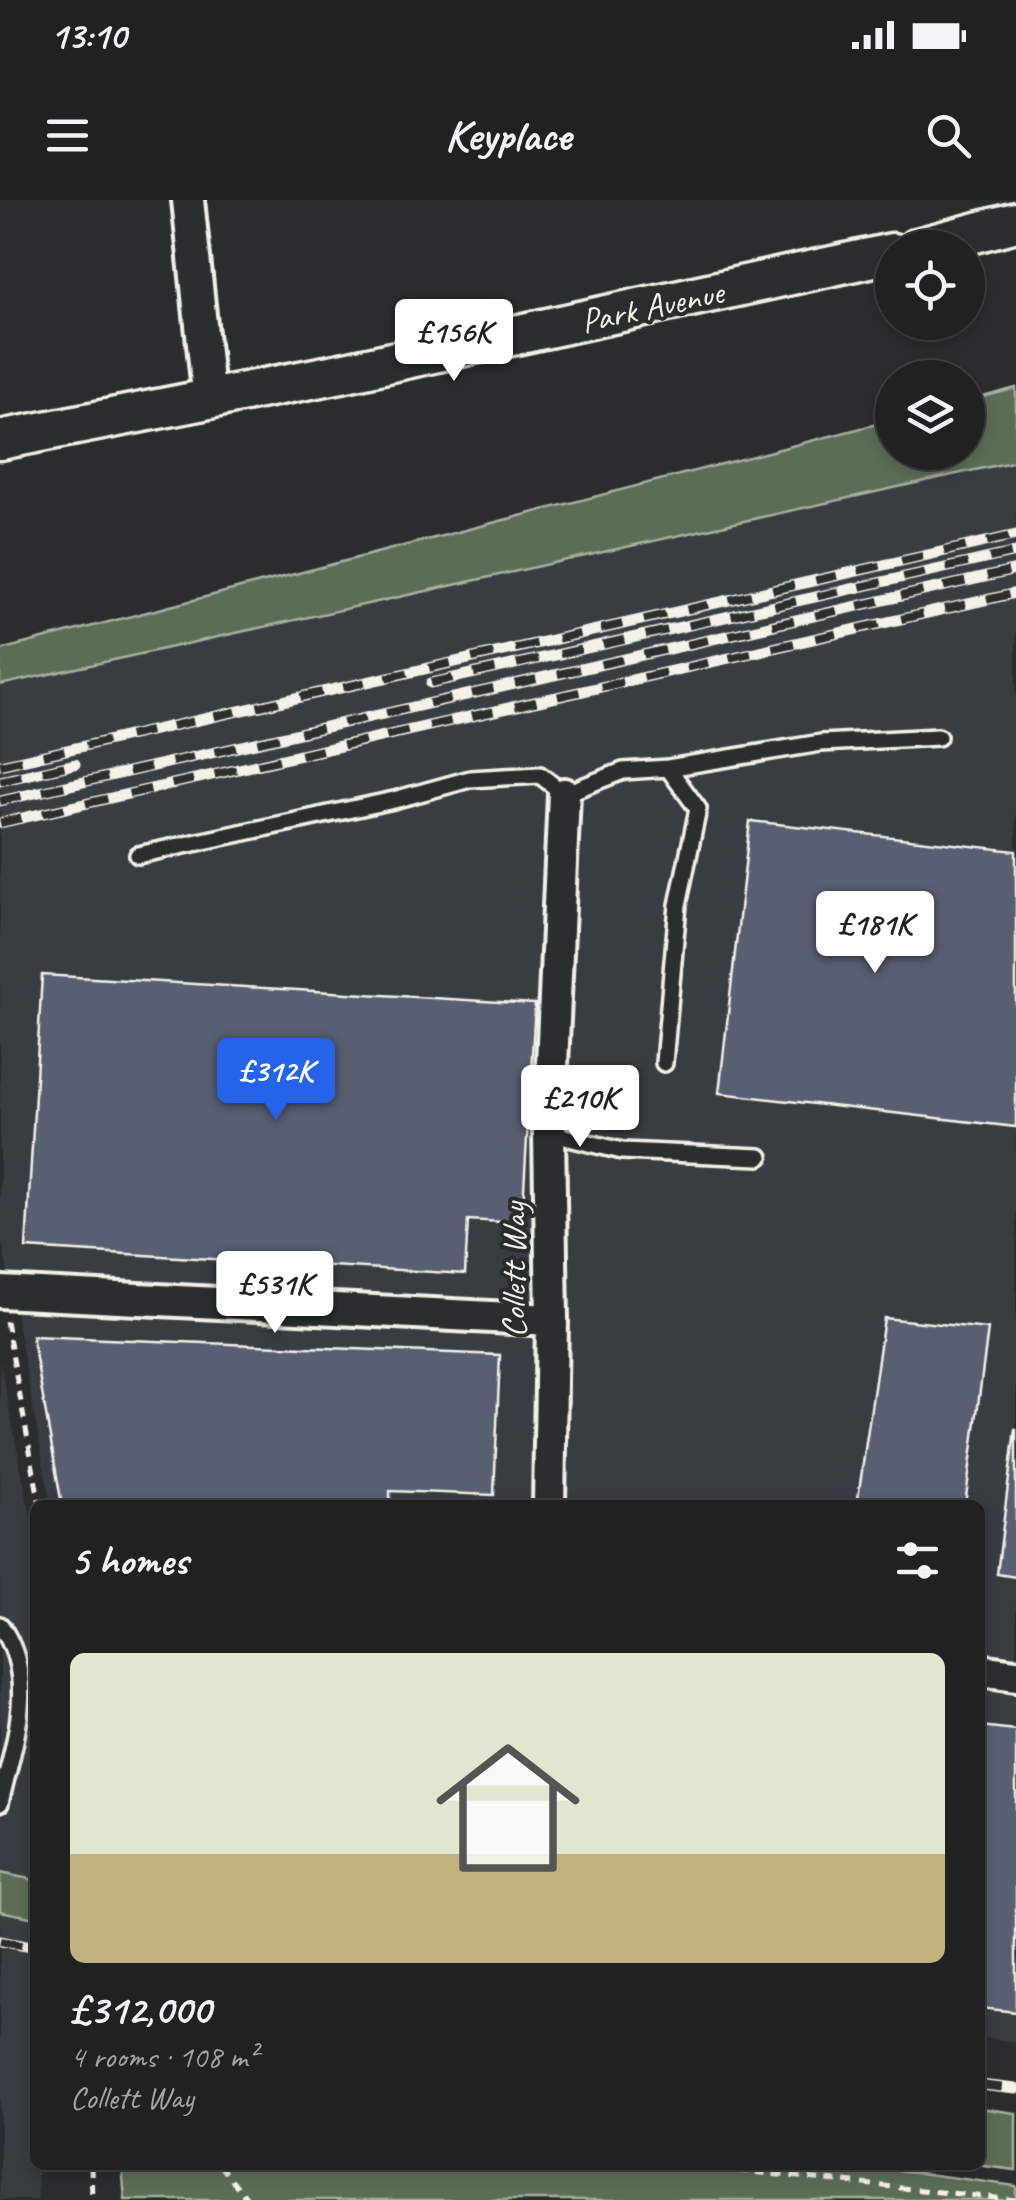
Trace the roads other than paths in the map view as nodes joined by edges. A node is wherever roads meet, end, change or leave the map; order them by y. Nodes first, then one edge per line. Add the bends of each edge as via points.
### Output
1 (188, 200) edge
2 (1016, 222) edge
3 (985, 230) edge
4 (875, 257) edge
5 (209, 401) junction
6 (0, 440) edge
7 (938, 737) dead end
8 (668, 768) junction
9 (564, 794) junction
10 (138, 855) dead end
11 (664, 1063) dead end
12 (550, 1133) junction
13 (760, 1157) dead end
14 (2, 1301) edge
15 (552, 1320) junction
16 (548, 1500) edge
17 (0, 1625) edge
18 (985, 1671) edge
19 (1016, 1675) edge
20 (0, 1804) edge

1 - 5 street
2 - 3 street
4 - 5 street, Park Avenue
5 - 6 street, Park Avenue
7 - 8 lane via 821,742
8 - 9 lane via 623,771
8 - 11 lane via 698,809 678,905
9 - 10 lane via 540,775 470,779
9 - 12 street, Collett Way
12 - 13 lane via 622,1150
12 - 15 street, Collett Way
14 - 15 street
15 - 16 street, Collett Way
17 - 20 lane via 16,1651 22,1684
18 - 19 street

